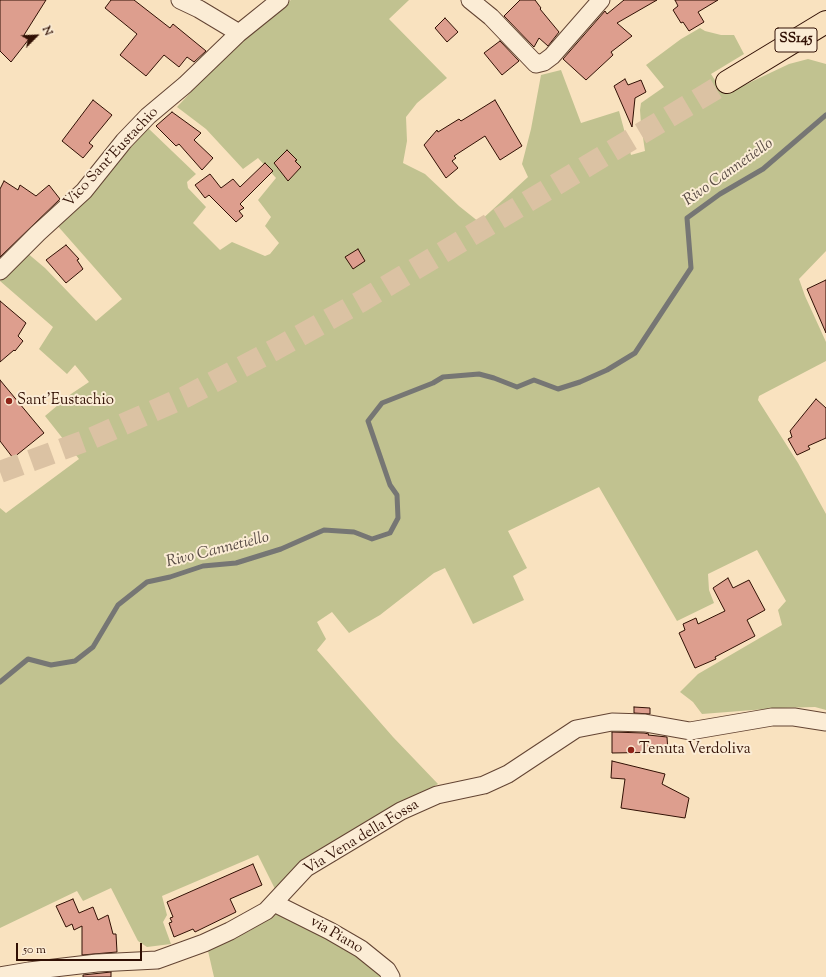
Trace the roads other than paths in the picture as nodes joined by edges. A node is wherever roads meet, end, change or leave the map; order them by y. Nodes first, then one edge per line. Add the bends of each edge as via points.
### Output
1 (180, 0) edge
2 (280, 0) edge
3 (470, 0) edge
4 (600, 0) edge
5 (826, 22) edge
6 (239, 33) junction
7 (826, 39) edge
8 (766, 58) junction
9 (726, 82) tunnel mouth
10 (0, 271) edge
11 (826, 722) edge
12 (274, 903) junction
13 (0, 976) edge
14 (391, 977) edge

1 - 6 street
2 - 6 street, Vico Sant'Eustachio
3 - 4 street via 491,17 536,64 552,56
5 - 8 highway, SS145
6 - 10 street, Vico Sant'Eustachio via 185,85 148,116 124,141 84,191
7 - 8 highway
8 - 9 highway, SS145
11 - 12 street, Via Vena della Fossa via 794,717 772,717 690,731 645,723 612,722 576,729 508,774 484,785 437,795 401,811 306,868
12 - 13 street, Via Vena della Fossa via 266,912 230,931 157,960 97,963
12 - 14 street, via Piano via 361,949 387,970

